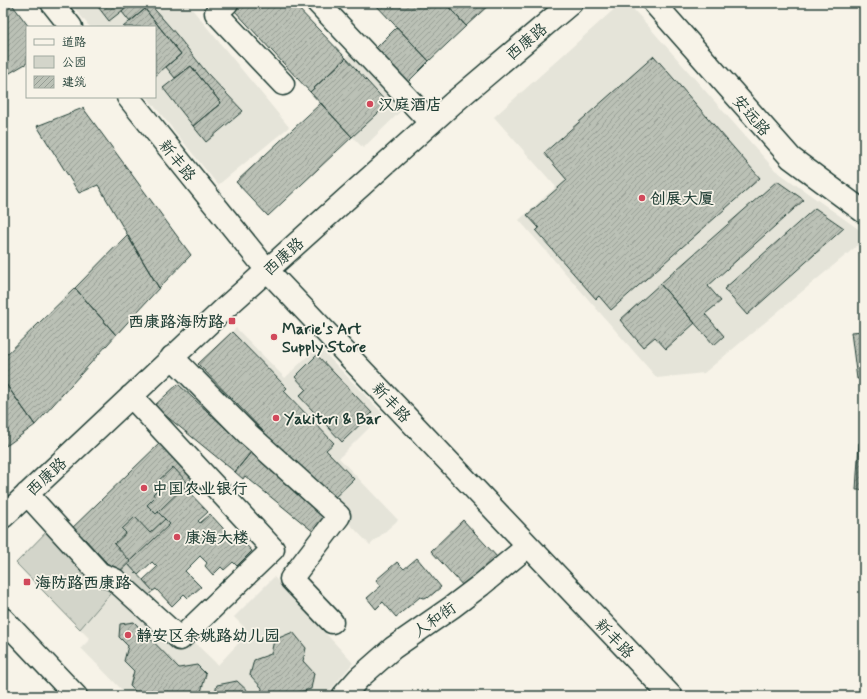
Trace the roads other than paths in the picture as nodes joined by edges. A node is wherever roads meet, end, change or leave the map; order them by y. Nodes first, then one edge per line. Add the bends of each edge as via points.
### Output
1 (52, 3) edge
2 (226, 3) edge
3 (318, 3) edge
4 (571, 3) edge
5 (654, 3) edge
6 (70, 26) edge
7 (283, 84) dead end
8 (129, 98) edge
9 (431, 123) junction
10 (864, 212) edge
11 (267, 270) junction
12 (172, 357) junction
13 (131, 396) junction
14 (27, 494) junction
15 (3, 517) edge
16 (528, 546) junction
17 (3, 619) edge
18 (332, 622) dead end
19 (76, 696) edge
20 (343, 696) edge
21 (671, 696) edge

1 - 6 street
2 - 7 street via 216,13
3 - 9 street
4 - 9 street, 西康路
5 - 10 street, 安远路 via 791,158
8 - 11 street, 新丰路
9 - 11 street, 西康路
11 - 12 street, 西康路
11 - 16 street, 新丰路
12 - 13 street, 西康路
12 - 18 street via 248,434 338,516 291,579
13 - 14 street, 西康路
13 - 14 street via 273,549 180,639 115,580 103,576
14 - 15 street, 西康路
16 - 20 street, 人和街 via 452,607 393,648 358,678
16 - 21 street, 新丰路
17 - 19 street

